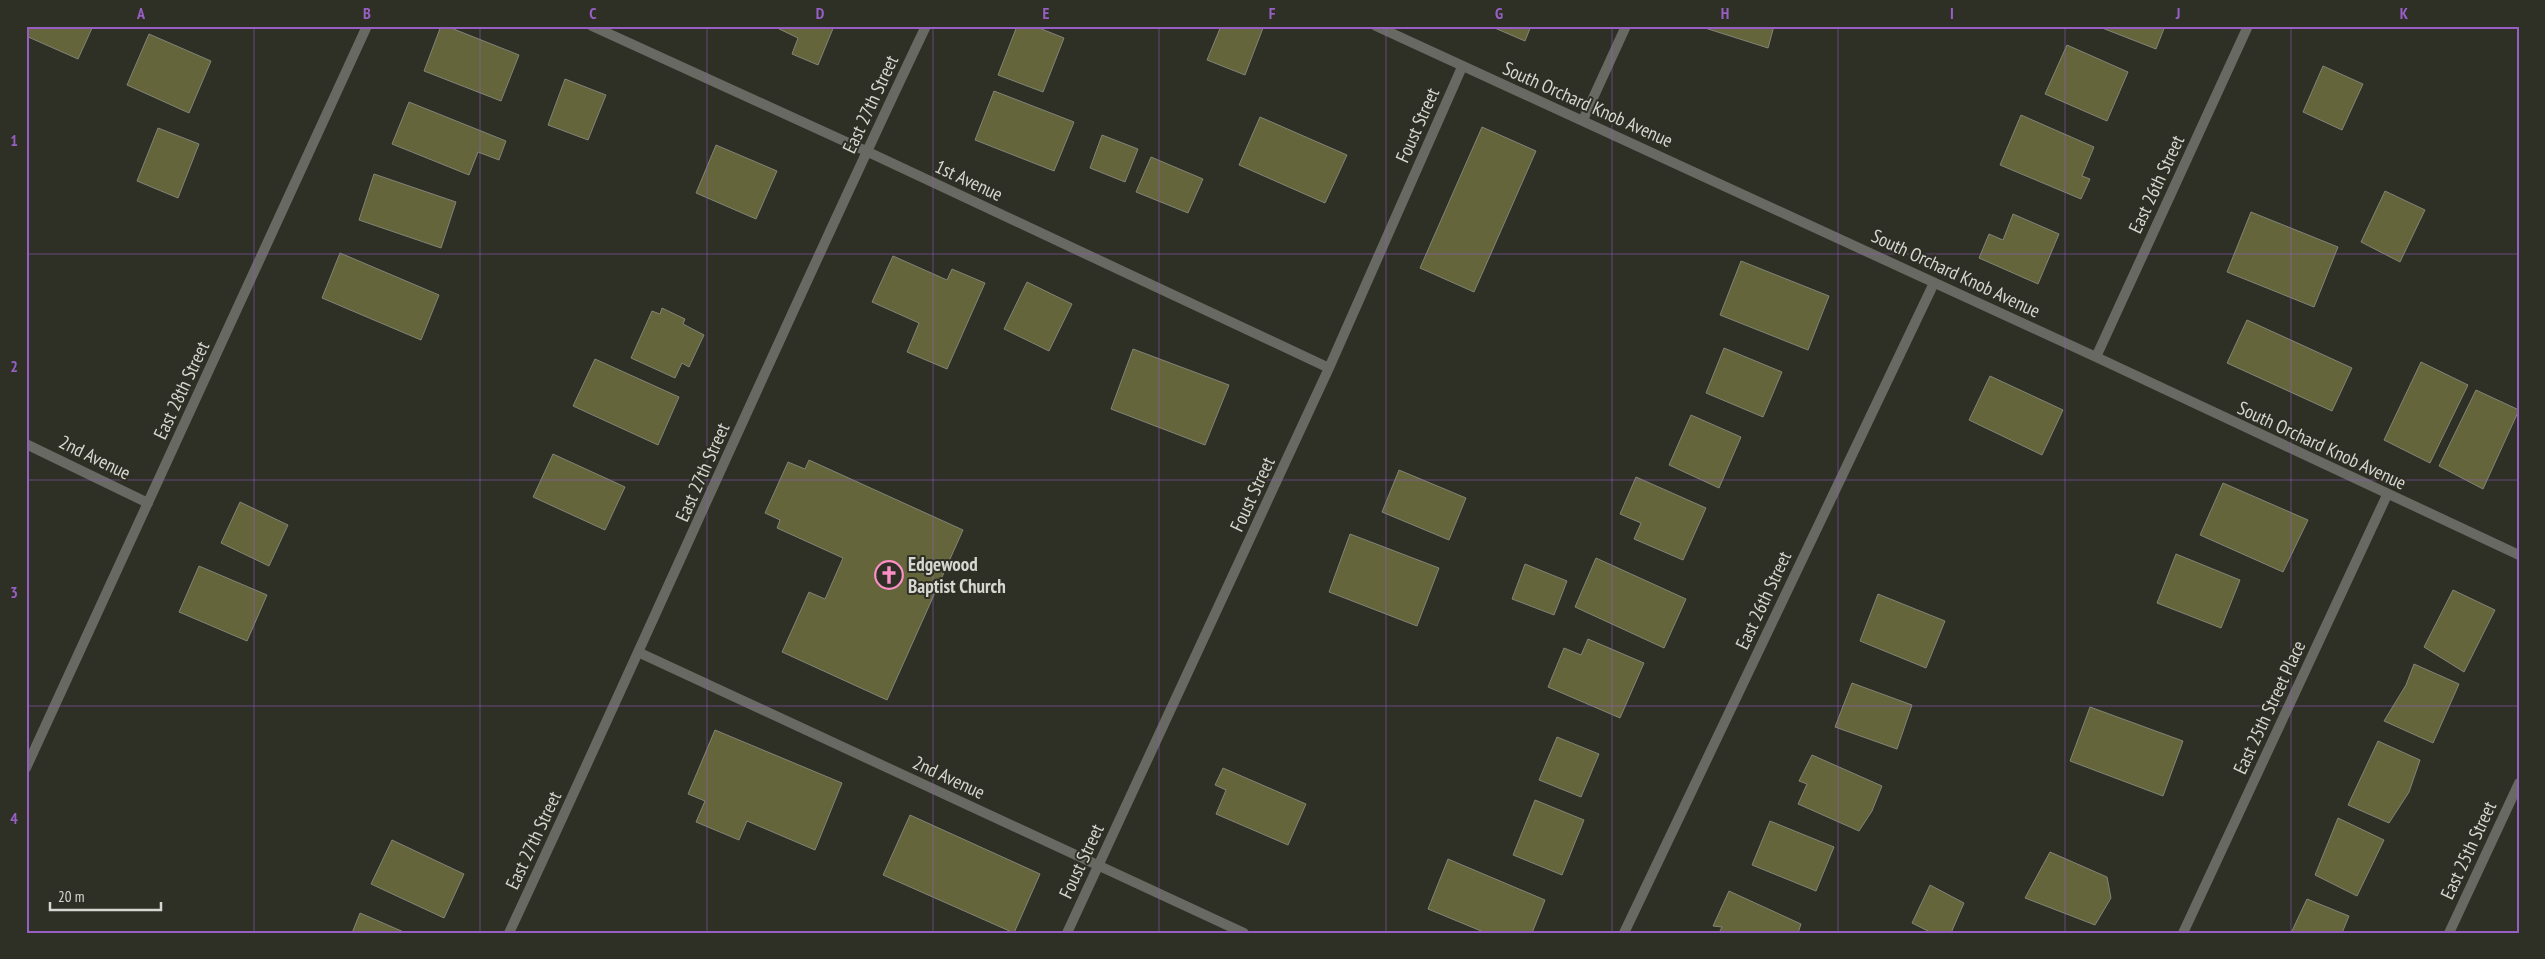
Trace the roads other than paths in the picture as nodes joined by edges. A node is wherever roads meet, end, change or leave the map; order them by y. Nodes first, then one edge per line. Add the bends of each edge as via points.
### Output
1 (367, 26) edge
2 (592, 26) edge
3 (926, 26) edge
4 (1376, 26) edge
5 (1626, 26) edge
6 (2248, 26) edge
7 (1462, 66) junction
8 (1583, 120) junction
9 (866, 151) junction
10 (1934, 282) junction
11 (2096, 357) junction
12 (1329, 368) junction
13 (26, 444) edge
14 (2387, 495) junction
15 (148, 503) junction
16 (2519, 555) edge
17 (640, 653) junction
18 (26, 768) edge
19 (2519, 783) edge
20 (1098, 866) junction
21 (509, 933) edge
22 (1067, 933) edge
23 (1244, 933) edge
24 (1624, 933) edge
25 (2183, 933) edge
26 (2449, 933) edge

1 - 15 street, East 28th Street
2 - 9 street, 1st Avenue
3 - 9 street, East 27th Street
4 - 7 street, South Orchard Knob Avenue
5 - 8 street
6 - 11 street, East 26th Street
7 - 8 street, South Orchard Knob Avenue
7 - 12 street, Foust Street
8 - 10 street, South Orchard Knob Avenue
9 - 12 street, 1st Avenue
9 - 17 street, East 27th Street
10 - 11 street, South Orchard Knob Avenue
10 - 24 street, East 26th Street
11 - 14 street, South Orchard Knob Avenue
12 - 20 street, Foust Street
13 - 15 street, 2nd Avenue
14 - 16 street, South Orchard Knob Avenue
14 - 25 street, East 25th Street Place
15 - 18 street, East 28th Street
17 - 20 street, 2nd Avenue
17 - 21 street, East 27th Street
19 - 26 street, East 25th Street
20 - 22 street, Foust Street
20 - 23 street, 2nd Avenue

